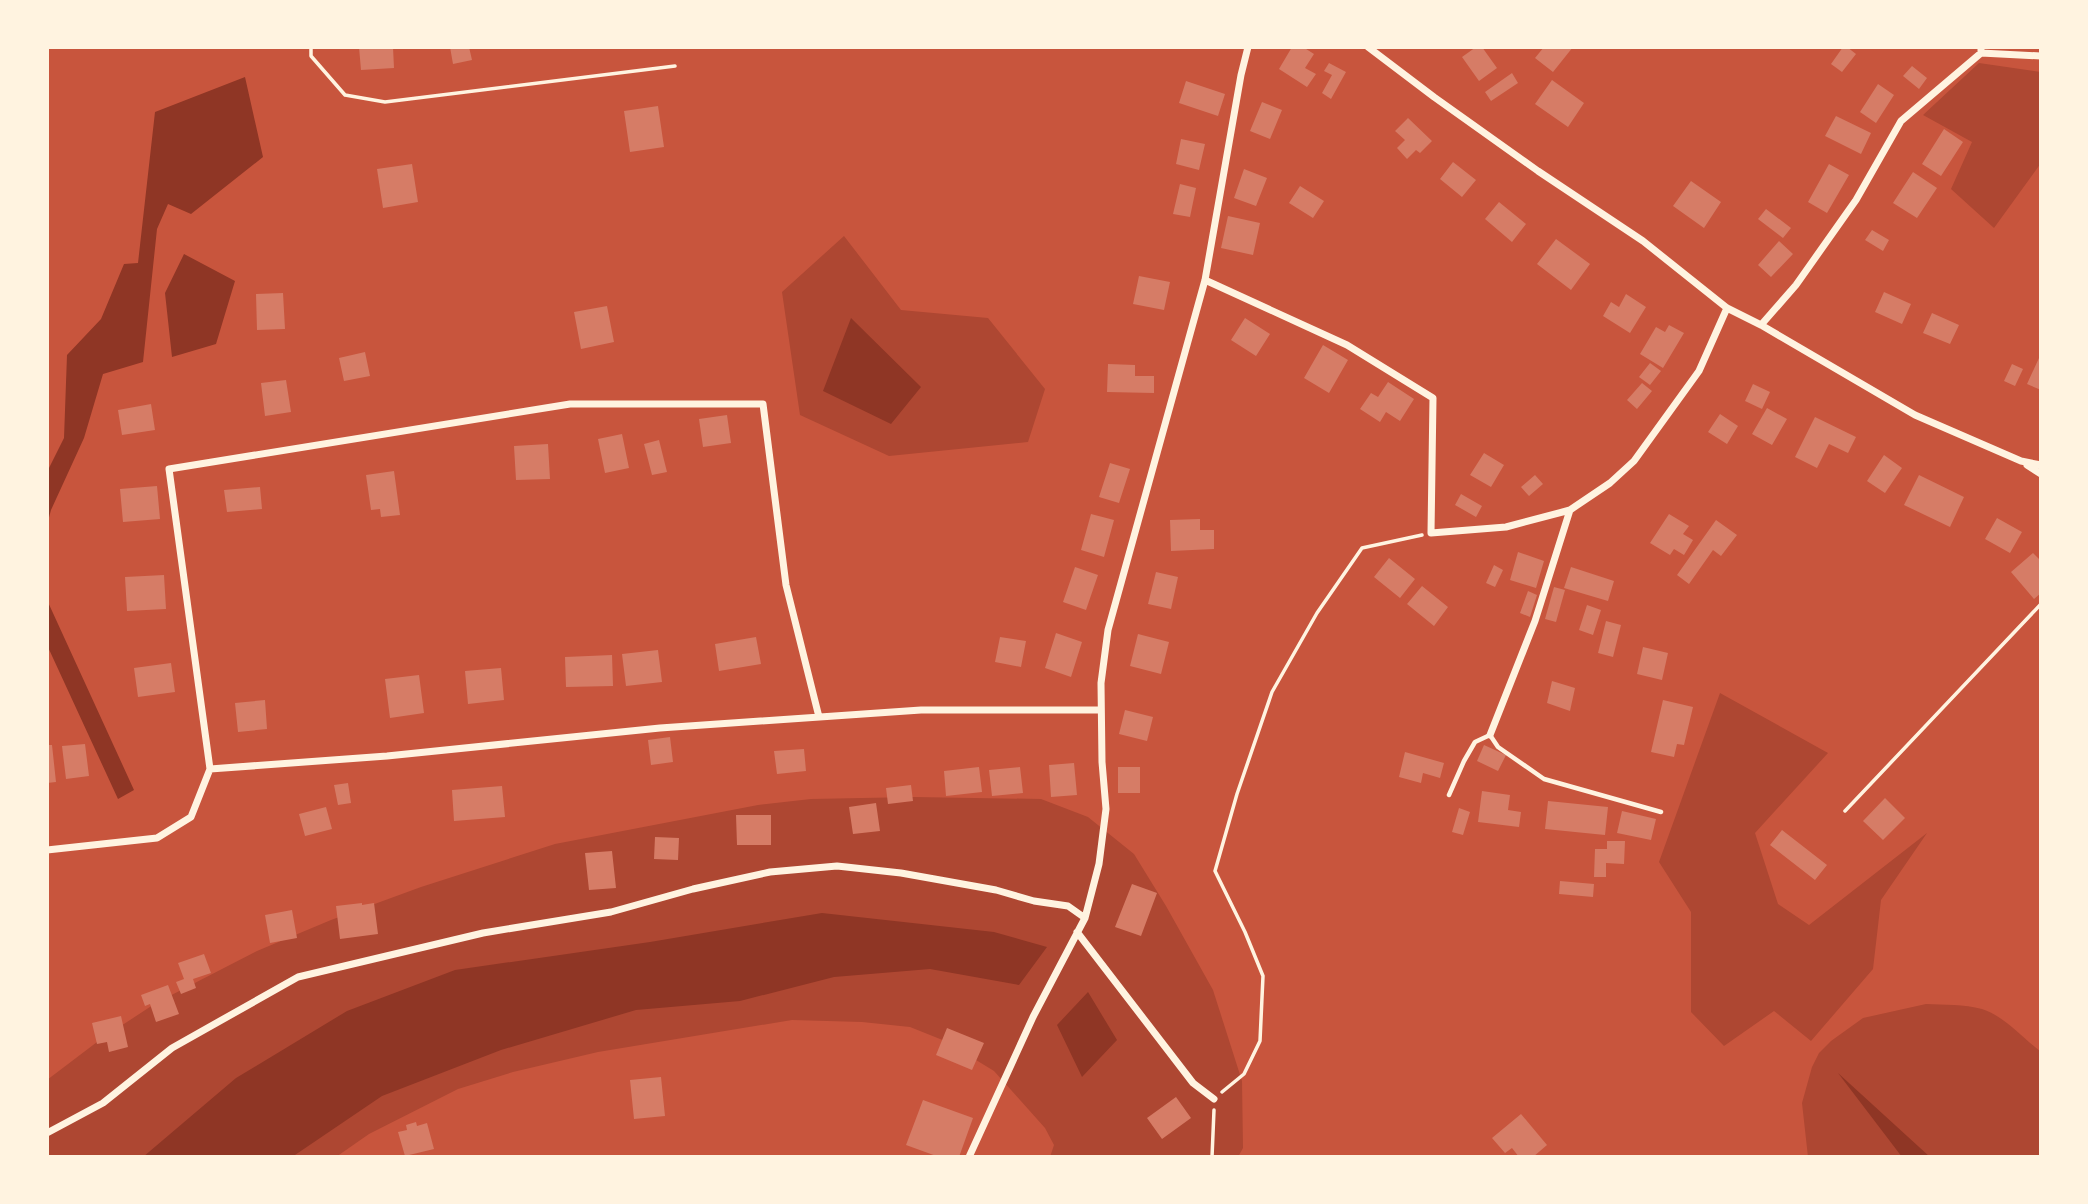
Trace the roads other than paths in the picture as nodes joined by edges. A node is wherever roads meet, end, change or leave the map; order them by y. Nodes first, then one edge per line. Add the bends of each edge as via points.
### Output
1 (1248, 47) edge
2 (1368, 47) edge
3 (1981, 50) edge
4 (2041, 56) edge
5 (1205, 280) junction
6 (1727, 308) junction
7 (1761, 325) junction
8 (2021, 461) junction
9 (2041, 465) edge
10 (2041, 474) edge
11 (1570, 510) junction
12 (1101, 710) junction
13 (819, 717) junction
14 (1490, 735) junction
15 (210, 768) junction
16 (1450, 795) dead end
17 (1661, 812) dead end
18 (47, 850) edge
19 (1085, 918) junction
20 (1077, 932) junction
21 (1214, 1099) road end
22 (47, 1133) edge
23 (969, 1157) edge

1 - 5 street
2 - 6 street via 1643,241
3 - 4 street
3 - 7 street via 1901,121 1856,200 1796,285
5 - 11 street via 1347,345 1433,398 1431,533 1506,527
5 - 12 street via 1108,630
6 - 7 street
6 - 11 street via 1699,371 1634,461
7 - 8 street via 1915,415
8 - 9 street
8 - 10 street
11 - 14 street via 1535,621
12 - 13 street via 921,710
12 - 19 street via 1106,809 1100,864
13 - 15 street via 660,728 387,757
13 - 15 street via 786,585 763,404 570,404 169,469
14 - 16 lane via 1475,742
14 - 17 lane via 1497,747 1544,779
15 - 18 street via 191,817 157,838
19 - 20 street
19 - 22 street via 1068,906 901,873 837,866 770,872 611,912 483,933 298,977 172,1048 103,1103
20 - 21 street via 1193,1083
20 - 23 street

